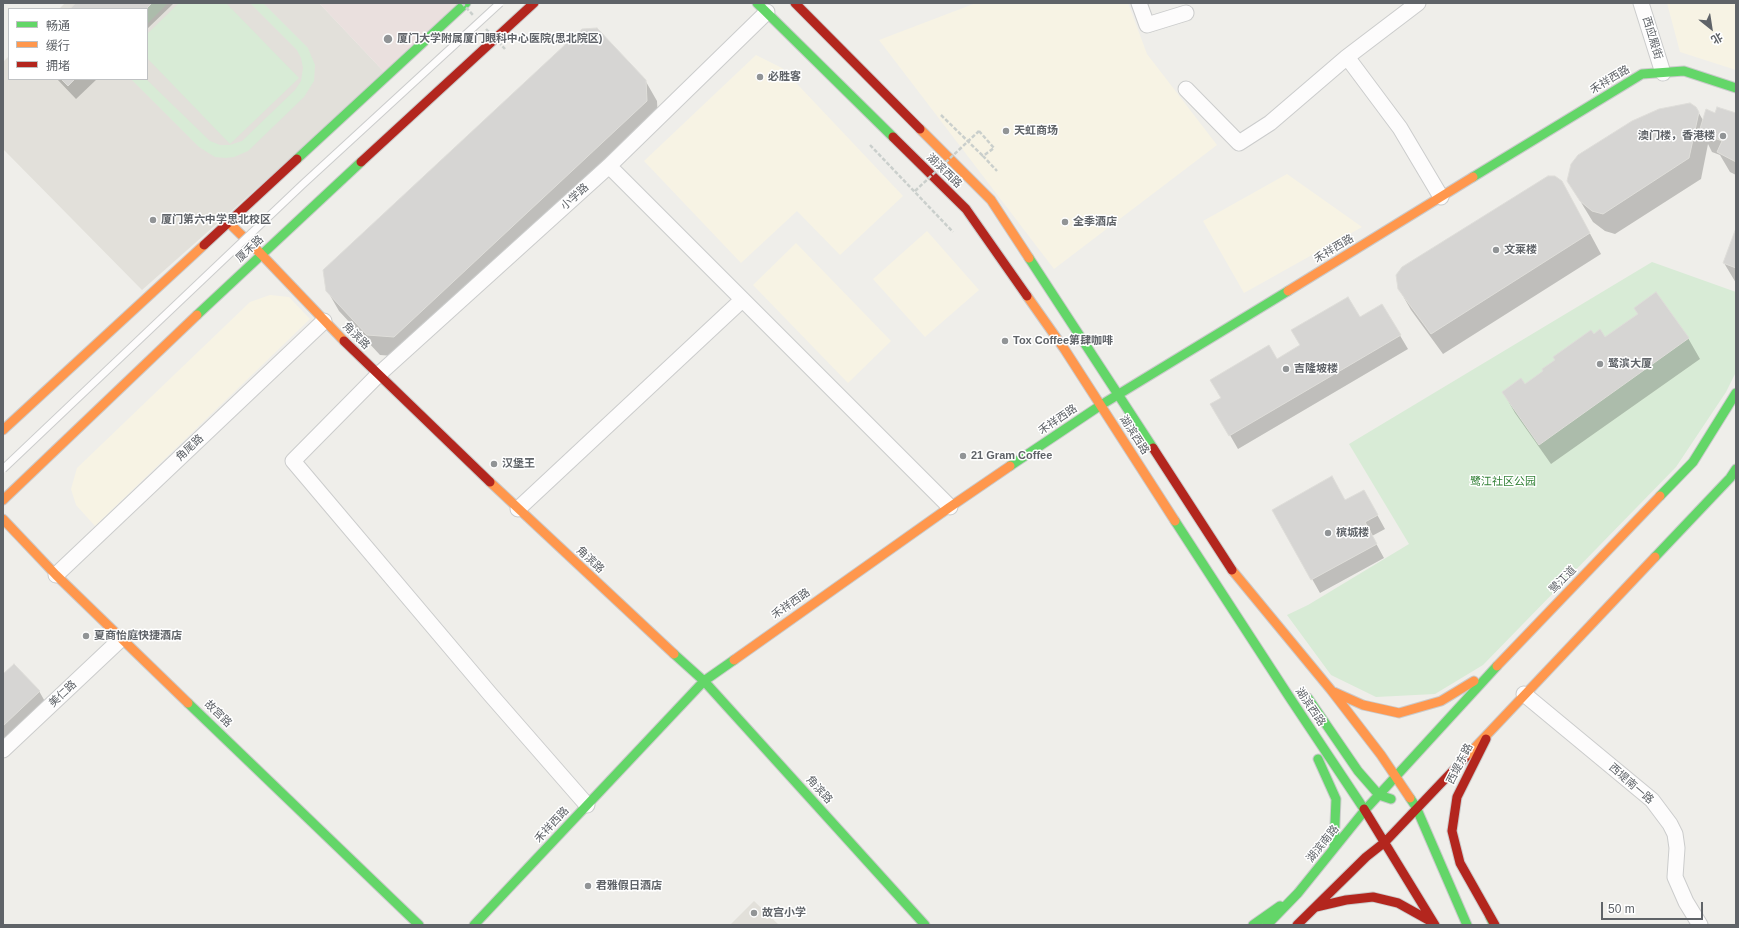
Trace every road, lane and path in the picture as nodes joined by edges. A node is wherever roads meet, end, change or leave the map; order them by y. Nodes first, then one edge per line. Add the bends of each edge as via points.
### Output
1 (466, 3) edge
2 (500, 3) edge
3 (534, 3) edge
4 (795, 3) edge
5 (1139, 3) edge
6 (1418, 3) edge
7 (1642, 3) edge
8 (762, 7) edge
9 (1186, 13) dead end
10 (1347, 57) junction
11 (1663, 73) junction
12 (1736, 88) edge
13 (1186, 89) dead end
14 (941, 115) dead end
15 (870, 145) dead end
16 (983, 156) junction
17 (609, 166) junction
18 (997, 171) dead end
19 (915, 191) junction
20 (1441, 197) junction
21 (228, 222) junction
22 (953, 232) dead end
23 (261, 254) junction
24 (742, 300) junction
25 (324, 321) junction
26 (378, 375) junction
27 (1736, 393) edge
28 (1118, 395) junction
29 (1101, 405) junction
30 (3, 430) edge
31 (3, 469) edge
32 (1734, 476) edge
33 (3, 500) edge
34 (950, 507) junction
35 (518, 510) junction
36 (3, 520) edge
37 (56, 575) junction
38 (1246, 630) junction
39 (122, 638) junction
40 (1274, 656) dead end
41 (1494, 669) junction
42 (704, 681) junction
43 (1331, 690) junction
44 (1304, 692) dead end
45 (1524, 694) junction
46 (1290, 698) junction
47 (1493, 726) junction
48 (3, 750) edge
49 (1396, 777) junction
50 (1379, 795) junction
51 (587, 805) junction
52 (1416, 807) junction
53 (1365, 810) junction
54 (1384, 842) junction
55 (1334, 848) junction
56 (1298, 893) junction
57 (1316, 907) junction
58 (1493, 922) edge
59 (1434, 924) edge
60 (419, 925) edge
61 (474, 925) edge
62 (925, 925) edge
63 (1253, 925) edge
64 (1268, 925) edge
65 (1297, 925) edge
66 (1303, 925) edge
67 (1467, 925) edge
68 (1700, 925) edge

1 - 21 main road
2 - 31 lane, bridge via 302,185
3 - 23 main road, 厦禾路
4 - 28 main road, 湖滨西路 via 991,200
5 - 9 street via 1147,25
6 - 10 street
7 - 11 street, 西应殿街
8 - 17 street, 小学路
8 - 29 main road, 湖滨西路 via 966,209
10 - 13 street via 1270,123 1239,143
10 - 20 street via 1400,128
11 - 12 main road, 禾祥西路 via 1684,71
11 - 20 main road, 禾祥西路 via 1642,74
14 - 16 path
15 - 19 path
16 - 18 path
16 - 19 path, bridge via 994,148 979,132
17 - 24 street
17 - 26 street, 小学路
19 - 22 path
20 - 28 main road, 禾祥西路
21 - 23 main road, 角滨路
21 - 30 main road
23 - 25 main road, 角滨路
23 - 33 main road, 厦禾路
24 - 34 street
24 - 35 street
25 - 26 main road, 角滨路
25 - 37 street, 角尾路
26 - 35 main road, 角滨路
26 - 51 street, 小学路 via 293,461 484,688
27 - 41 main road, 鹭江道 via 1693,462
28 - 29 main road, 禾祥西路
28 - 43 main road, 湖滨西路 via 1232,570
29 - 34 main road, 禾祥西路
29 - 38 main road, 湖滨西路
32 - 45 main road
34 - 42 main road, 禾祥西路
35 - 42 main road, 角滨路
36 - 37 main road, 故宫路
37 - 39 main road, 故宫路
38 - 40 main road
38 - 46 main road, 湖滨西路
39 - 48 street, 美仁路
39 - 60 main road, 故宫路
41 - 43 main road via 1441,701 1398,713 1363,705
41 - 49 main road, 鹭江道
42 - 51 main road, 禾祥西路
42 - 62 main road, 角滨路
43 - 49 main road, 湖滨西路
44 - 50 main road via 1358,771
45 - 47 main road
45 - 68 street, 西堤南一路 via 1652,800 1675,834 1675,877
46 - 53 main road, 湖滨西路
46 - 55 main road via 1336,799
47 - 52 main road
47 - 58 main road, 西堤东路 via 1457,797 1452,831 1460,863
49 - 50 main road, 湖滨南路
49 - 52 main road, 湖滨西路
50 - 52 main road
50 - 53 main road, 湖滨南路
51 - 61 main road, 禾祥西路
52 - 54 main road
52 - 67 main road, 湖滨西路
53 - 54 main road, 湖滨西路
53 - 55 main road, 湖滨南路
54 - 57 main road
54 - 59 main road, 湖滨西路
55 - 56 main road, 湖滨南路
56 - 63 main road
56 - 64 main road, 湖滨南路
57 - 59 main road via 1373,896 1398,903
57 - 65 main road
57 - 66 main road

